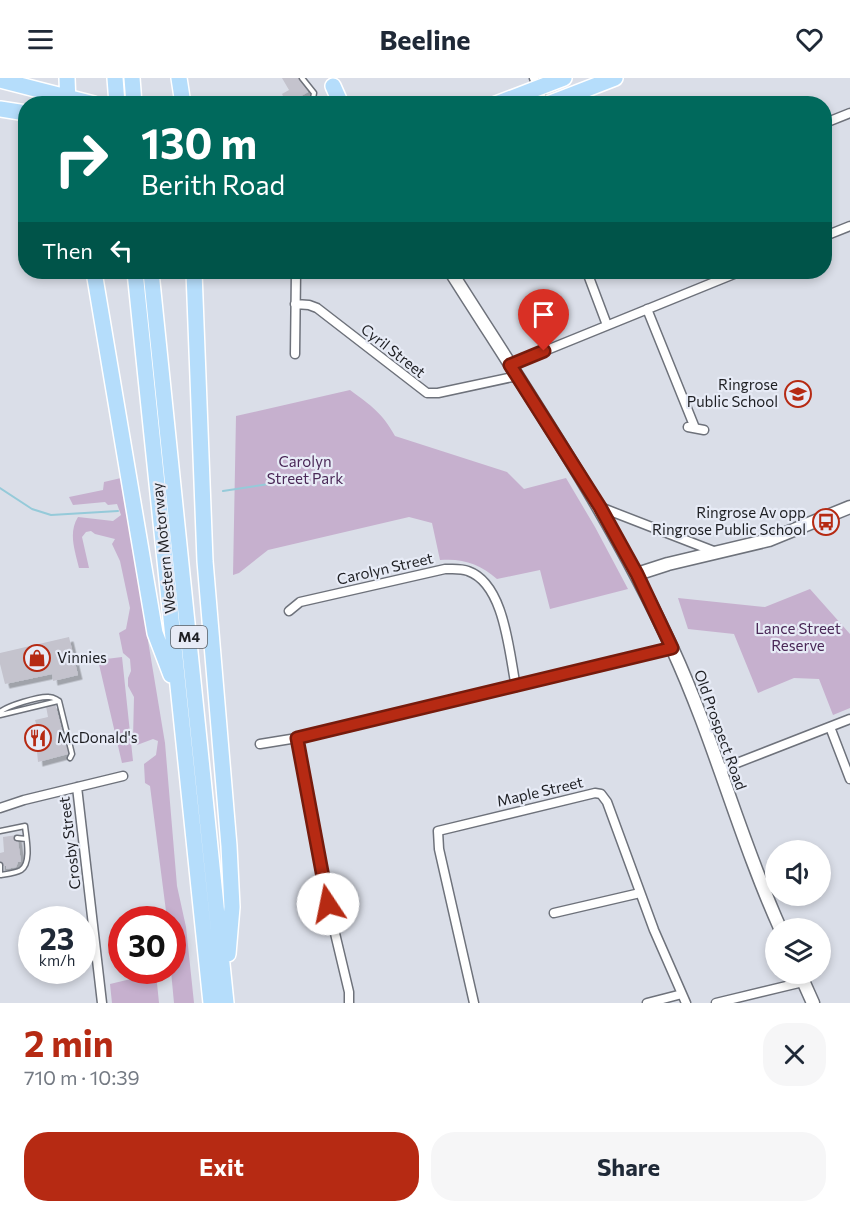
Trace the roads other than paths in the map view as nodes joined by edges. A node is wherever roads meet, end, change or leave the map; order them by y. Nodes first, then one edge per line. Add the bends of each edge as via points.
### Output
1 (67, 78) edge
2 (115, 78) edge
3 (132, 78) edge
4 (179, 78) edge
5 (302, 78) edge
6 (564, 78) edge
7 (615, 78) edge
8 (0, 80) edge
9 (331, 82) edge
10 (536, 83) edge
11 (54, 96) edge
12 (68, 96) edge
13 (116, 96) edge
14 (133, 96) edge
15 (182, 96) edge
16 (314, 96) edge
17 (339, 96) edge
18 (511, 96) edge
19 (567, 96) edge
20 (0, 109) edge
21 (18, 112) edge
22 (850, 113) edge
23 (832, 120) edge
24 (850, 226) edge
25 (832, 233) edge
26 (95, 279) edge
27 (136, 279) edge
28 (152, 279) edge
29 (194, 279) edge
30 (202, 279) edge
31 (296, 279) edge
32 (455, 279) edge
33 (590, 279) edge
34 (722, 279) edge
35 (295, 304) junction
36 (647, 309) junction
37 (608, 325) junction
38 (295, 354) dead end
39 (513, 370) junction
40 (696, 428) dead end
41 (600, 507) junction
42 (850, 507) edge
43 (716, 552) junction
44 (637, 574) junction
45 (289, 611) dead end
46 (672, 648) junction
47 (516, 687) junction
48 (179, 697) junction
49 (219, 712) junction
50 (0, 713) edge
51 (850, 719) edge
52 (830, 727) junction
53 (297, 738) junction
54 (260, 744) dead end
55 (70, 758) dead end
56 (719, 770) junction
57 (123, 776) dead end
58 (850, 779) edge
59 (77, 787) junction
60 (0, 808) edge
61 (0, 831) edge
62 (17, 838) dead end
63 (26, 838) junction
64 (0, 866) edge
65 (1, 875) edge
66 (640, 893) junction
67 (554, 913) dead end
68 (776, 918) edge
69 (781, 984) edge
70 (805, 984) edge
71 (225, 996) edge
72 (684, 999) edge
73 (102, 1003) edge
74 (211, 1003) edge
75 (349, 1003) edge
76 (474, 1003) edge
77 (647, 1003) edge
78 (716, 1003) edge
79 (813, 1003) edge

1 - 12 highway
2 - 13 highway
3 - 14 highway
4 - 15 highway
5 - 16 lane
6 - 10 highway
7 - 19 highway
8 - 11 highway
9 - 17 highway
10 - 18 highway
20 - 21 highway
22 - 23 street
24 - 25 street
26 - 48 highway via 155,633
27 - 48 highway, Western Motorway / M4
28 - 71 highway, Western Motorway / M4
29 - 49 highway via 205,561
30 - 49 highway via 209,498 219,625
31 - 35 street
32 - 39 main road, Old Prospect Road
33 - 37 street
34 - 36 street, Cyril Street
35 - 38 street
35 - 39 street, Cyril Street via 317,309 427,393
36 - 37 street, Cyril Street
36 - 40 street
37 - 39 street, Cyril Street
39 - 41 main road, Old Prospect Road
41 - 43 street
41 - 44 main road, Old Prospect Road
42 - 43 main road via 768,540
43 - 44 main road
44 - 46 main road, Old Prospect Road
45 - 47 street, Carolyn Street via 300,602 433,571 468,570 483,579 493,592
46 - 47 street
46 - 56 main road, Old Prospect Road
47 - 53 street
48 - 74 highway, Western Motorway / M4
49 - 71 highway via 232,907
50 - 55 lane via 6,707 53,697 58,701
51 - 52 street
52 - 56 street
52 - 58 street
53 - 54 street
53 - 75 street
56 - 68 main road, Old Prospect Road
57 - 59 street
59 - 60 street
59 - 73 street, Crosby Street
61 - 63 lane via 24,826
62 - 63 lane
63 - 65 lane via 25,866 21,871
64 - 65 lane
66 - 67 street
66 - 72 street, Maple Street
66 - 76 street, Maple Street via 601,794 438,831
69 - 78 street
70 - 79 main road
72 - 77 street

